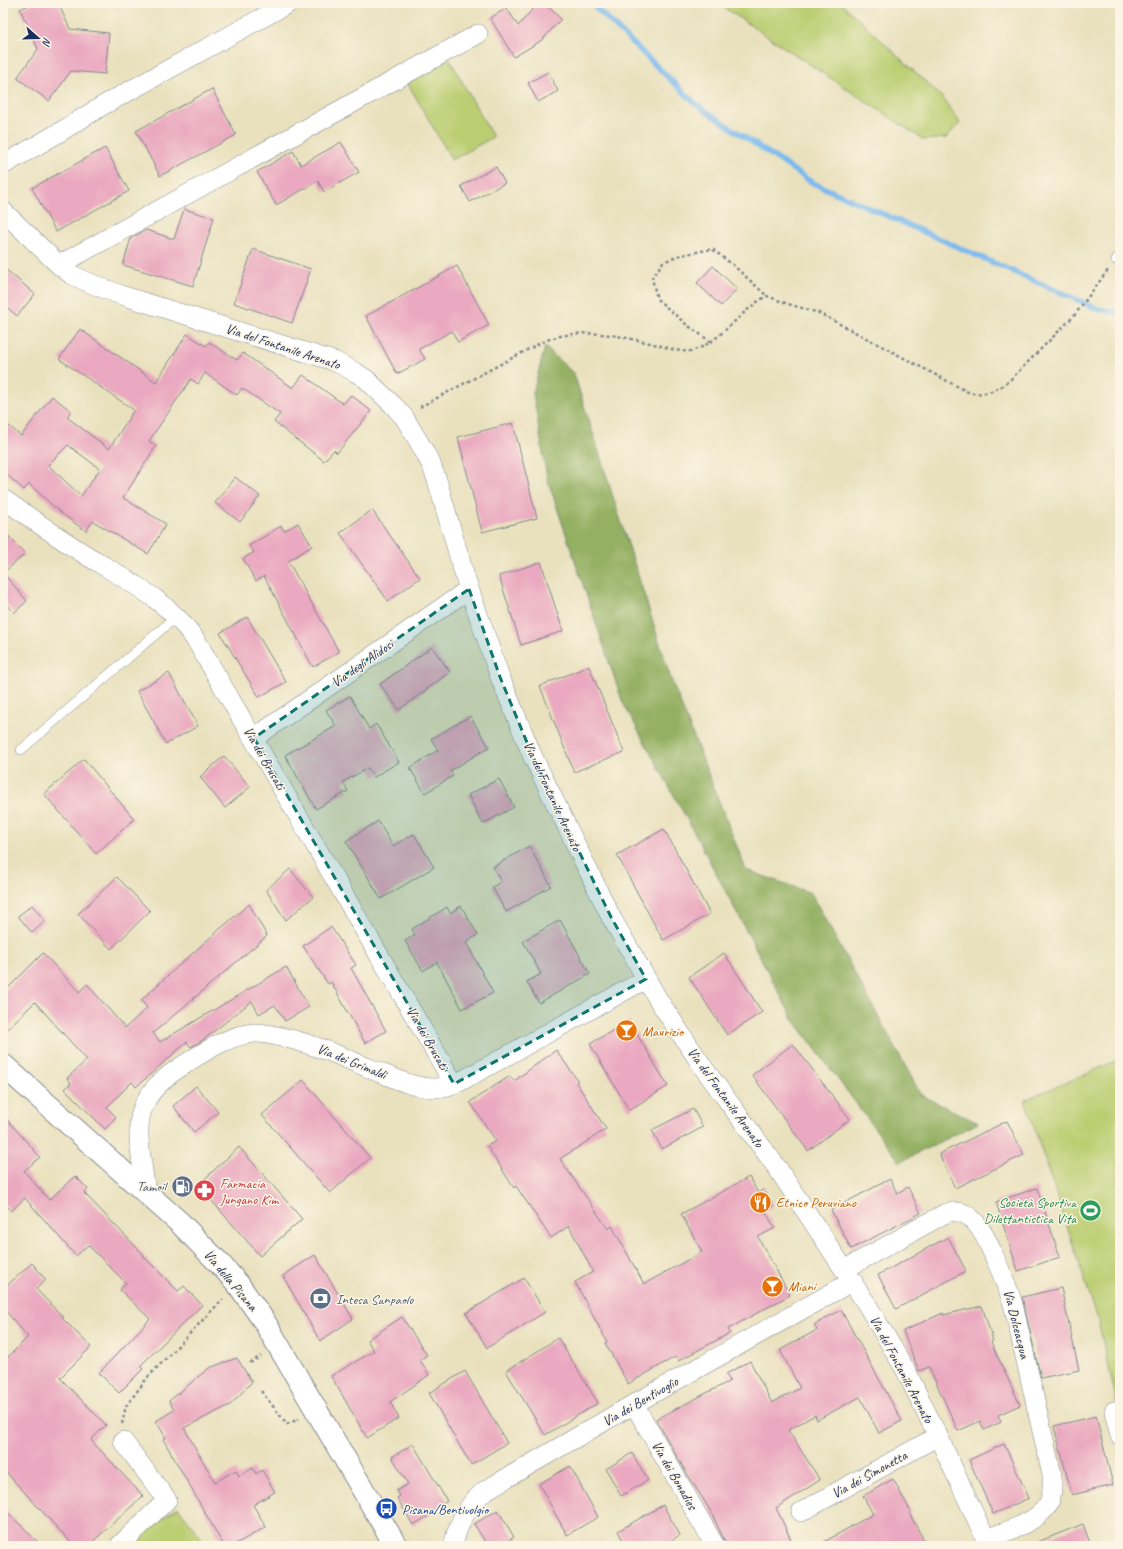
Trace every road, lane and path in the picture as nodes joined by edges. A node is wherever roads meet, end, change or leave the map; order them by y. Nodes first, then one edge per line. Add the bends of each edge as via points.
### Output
1 (289, 3) edge
2 (478, 34) dead end
3 (3, 165) edge
4 (3, 211) edge
5 (1118, 257) edge
6 (59, 265) junction
7 (767, 296) junction
8 (711, 342) junction
9 (404, 416) junction
10 (3, 499) edge
11 (469, 589) junction
12 (177, 616) junction
13 (254, 738) junction
14 (21, 750) dead end
15 (646, 979) junction
16 (3, 1065) edge
17 (454, 1084) junction
18 (146, 1192) junction
19 (849, 1275) junction
20 (238, 1284) junction
21 (261, 1391) dead end
22 (634, 1404) junction
23 (317, 1410) junction
24 (1114, 1411) dead end
25 (938, 1436) junction
26 (1120, 1436) edge
27 (123, 1441) joint
28 (801, 1512) dead end
29 (987, 1543) edge
30 (119, 1546) edge
31 (396, 1546) edge
32 (453, 1546) edge
33 (715, 1546) edge

1 - 3 street via 102,106
2 - 6 street
4 - 6 street, Via del Fontanile Arenato
5 - 7 path via 1074,316 1009,381 988,394 968,392 819,313
6 - 9 street, Via del Fontanile Arenato via 105,290 334,361 366,379
7 - 8 path via 757,301
7 - 8 path via 712,249 681,255 663,262 652,278 657,299
8 - 9 path via 689,351 598,334 574,333 559,336
9 - 11 street, Via del Fontanile Arenato via 431,464
10 - 12 street, Via dei Brusati via 76,549 158,600
11 - 13 street, Via degli Alidosi
11 - 15 street, Via del Fontanile Arenato via 500,677 533,757 611,917
12 - 13 street, Via dei Brusati via 198,642
12 - 14 lane
13 - 17 street, Via dei Brusati
15 - 17 street, Via dei Grimaldi
15 - 19 street, Via del Fontanile Arenato via 705,1070 778,1170
16 - 18 main road, Via della Pisana
17 - 18 street, Via dei Grimaldi via 443,1088 410,1085 317,1047 281,1037 252,1033 235,1038 209,1049 183,1065 160,1083 145,1100 139,1126
18 - 20 main road, Via della Pisana via 206,1249
19 - 22 street, Via dei Bentivoglio
19 - 25 street, Via del Fontanile Arenato via 905,1369
19 - 29 street, Via Dolceacqua via 951,1211 962,1213 972,1219 986,1238 1007,1283 1013,1304 1052,1483 1051,1499 1037,1517
20 - 23 main road, Via della Pisana via 264,1321
20 - 27 path via 148,1377 126,1406 120,1432
21 - 23 path via 287,1424
22 - 32 street, Via dei Bentivoglio via 480,1494 465,1510
22 - 33 street, Via dei Bonadies
23 - 31 main road, Via della Pisana
24 - 26 street
25 - 28 street, Via dei Simonetta
25 - 29 street, Via del Fontanile Arenato
27 - 30 street via 167,1500

